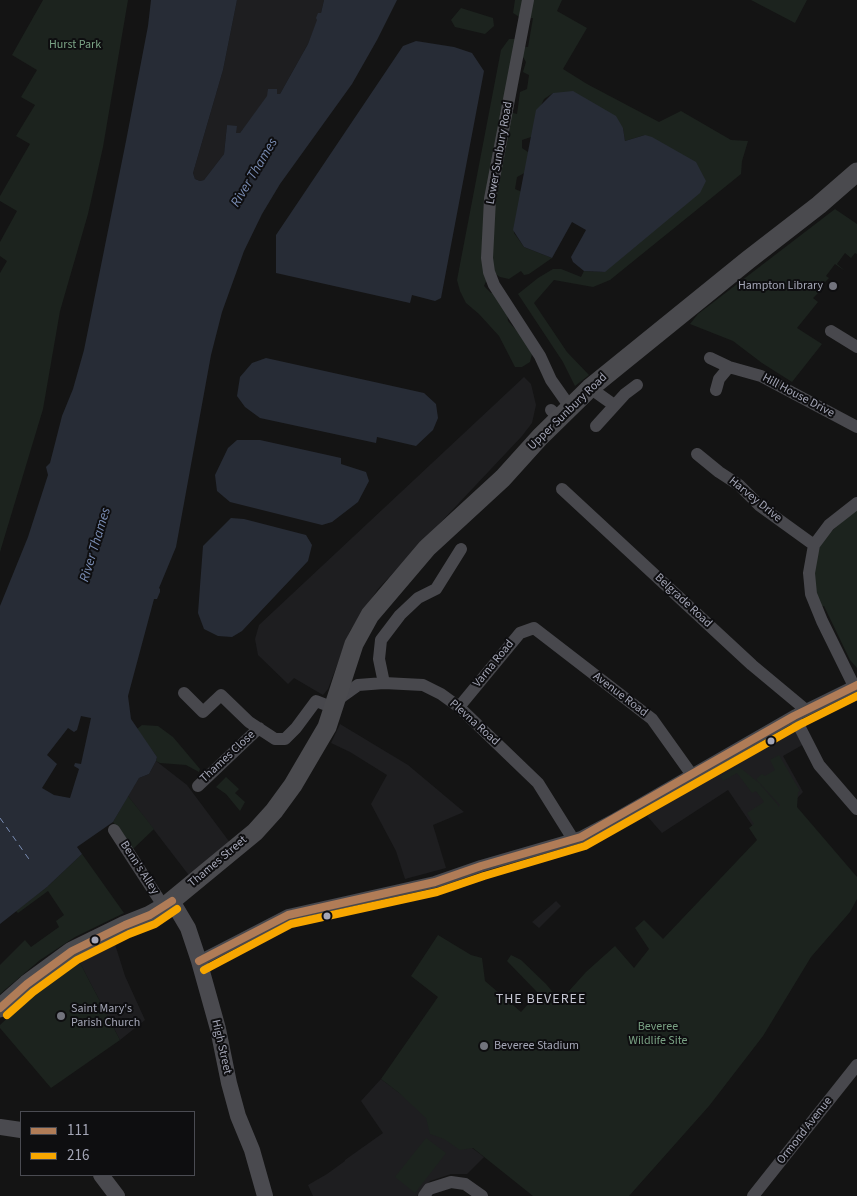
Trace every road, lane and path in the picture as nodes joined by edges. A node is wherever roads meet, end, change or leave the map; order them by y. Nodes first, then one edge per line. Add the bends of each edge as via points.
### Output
1 (528, 0) edge
2 (857, 172) edge
3 (831, 331) dead end
4 (857, 347) edge
5 (710, 358) dead end
6 (729, 367) junction
7 (551, 380) junction
8 (637, 385) dead end
9 (590, 388) junction
10 (716, 390) dead end
11 (614, 405) junction
12 (570, 407) junction
13 (551, 410) junction
14 (596, 426) dead end
15 (857, 427) edge
16 (546, 431) junction
17 (697, 454) dead end
18 (562, 489) dead end
19 (857, 503) edge
20 (814, 545) junction
21 (461, 549) dead end
22 (534, 628) joint
23 (384, 683) junction
24 (856, 685) edge
25 (184, 693) dead end
26 (335, 704) junction
27 (459, 707) junction
28 (806, 710) junction
29 (794, 716) junction
30 (259, 728) junction
31 (692, 775) junction
32 (198, 786) dead end
33 (857, 809) edge
34 (114, 830) dead end
35 (573, 839) junction
36 (168, 904) junction
37 (199, 961) junction
38 (0, 1008) edge
39 (857, 1065) edge
40 (0, 1127) edge
41 (20, 1130) edge
42 (101, 1176) edge
43 (117, 1196) edge
44 (265, 1196) edge
45 (424, 1196) edge
46 (482, 1196) edge
47 (753, 1196) edge

1 - 7 street, Lower Sunbury Road via 490,199 487,258 494,285 540,356
2 - 9 highway, Upper Sunbury Road
3 - 4 street
5 - 6 street, Hill House Drive
6 - 10 street via 719,379
6 - 15 street, Hill House Drive via 761,376
7 - 12 street, Lower Sunbury Road
7 - 13 street, Lower Sunbury Road
8 - 11 street
9 - 11 street
9 - 12 highway, Upper Sunbury Road
11 - 14 street
12 - 13 street via 558,414
12 - 16 highway, Upper Sunbury Road
13 - 16 street, Lower Sunbury Road
16 - 26 highway, Upper Sunbury Road via 503,478 427,548 370,616 354,644
17 - 20 street, Harvey Drive
18 - 28 street, Belgrade Road via 752,665
19 - 20 street via 829,525
20 - 24 street via 809,574 811,594
21 - 23 street via 436,589 418,598 381,640 379,659
22 - 27 street, Varna Road via 520,633
22 - 31 street, Avenue Road via 652,719
23 - 26 street, Plevna Road via 358,686
23 - 27 street, Plevna Road via 423,685
24 - 28 street
25 - 30 street, Thames Close via 202,712 221,695
26 - 30 street, Thames Close via 316,701 285,739 275,739
26 - 36 highway, Thames Street via 327,727 307,763 274,811 255,832
27 - 35 street, Plevna Road via 538,784
28 - 29 street
29 - 31 street
29 - 33 street via 819,765
30 - 32 street, Thames Close
31 - 35 street
34 - 36 street, Benn's Alley
35 - 37 street via 435,882 288,915
36 - 37 main road, High Street via 188,928
36 - 38 highway, Thames Street via 72,951
37 - 44 main road, High Street via 238,1116
39 - 47 street, Ormond Avenue
40 - 41 main road
42 - 43 main road
45 - 46 street via 429,1189 451,1182 465,1184

